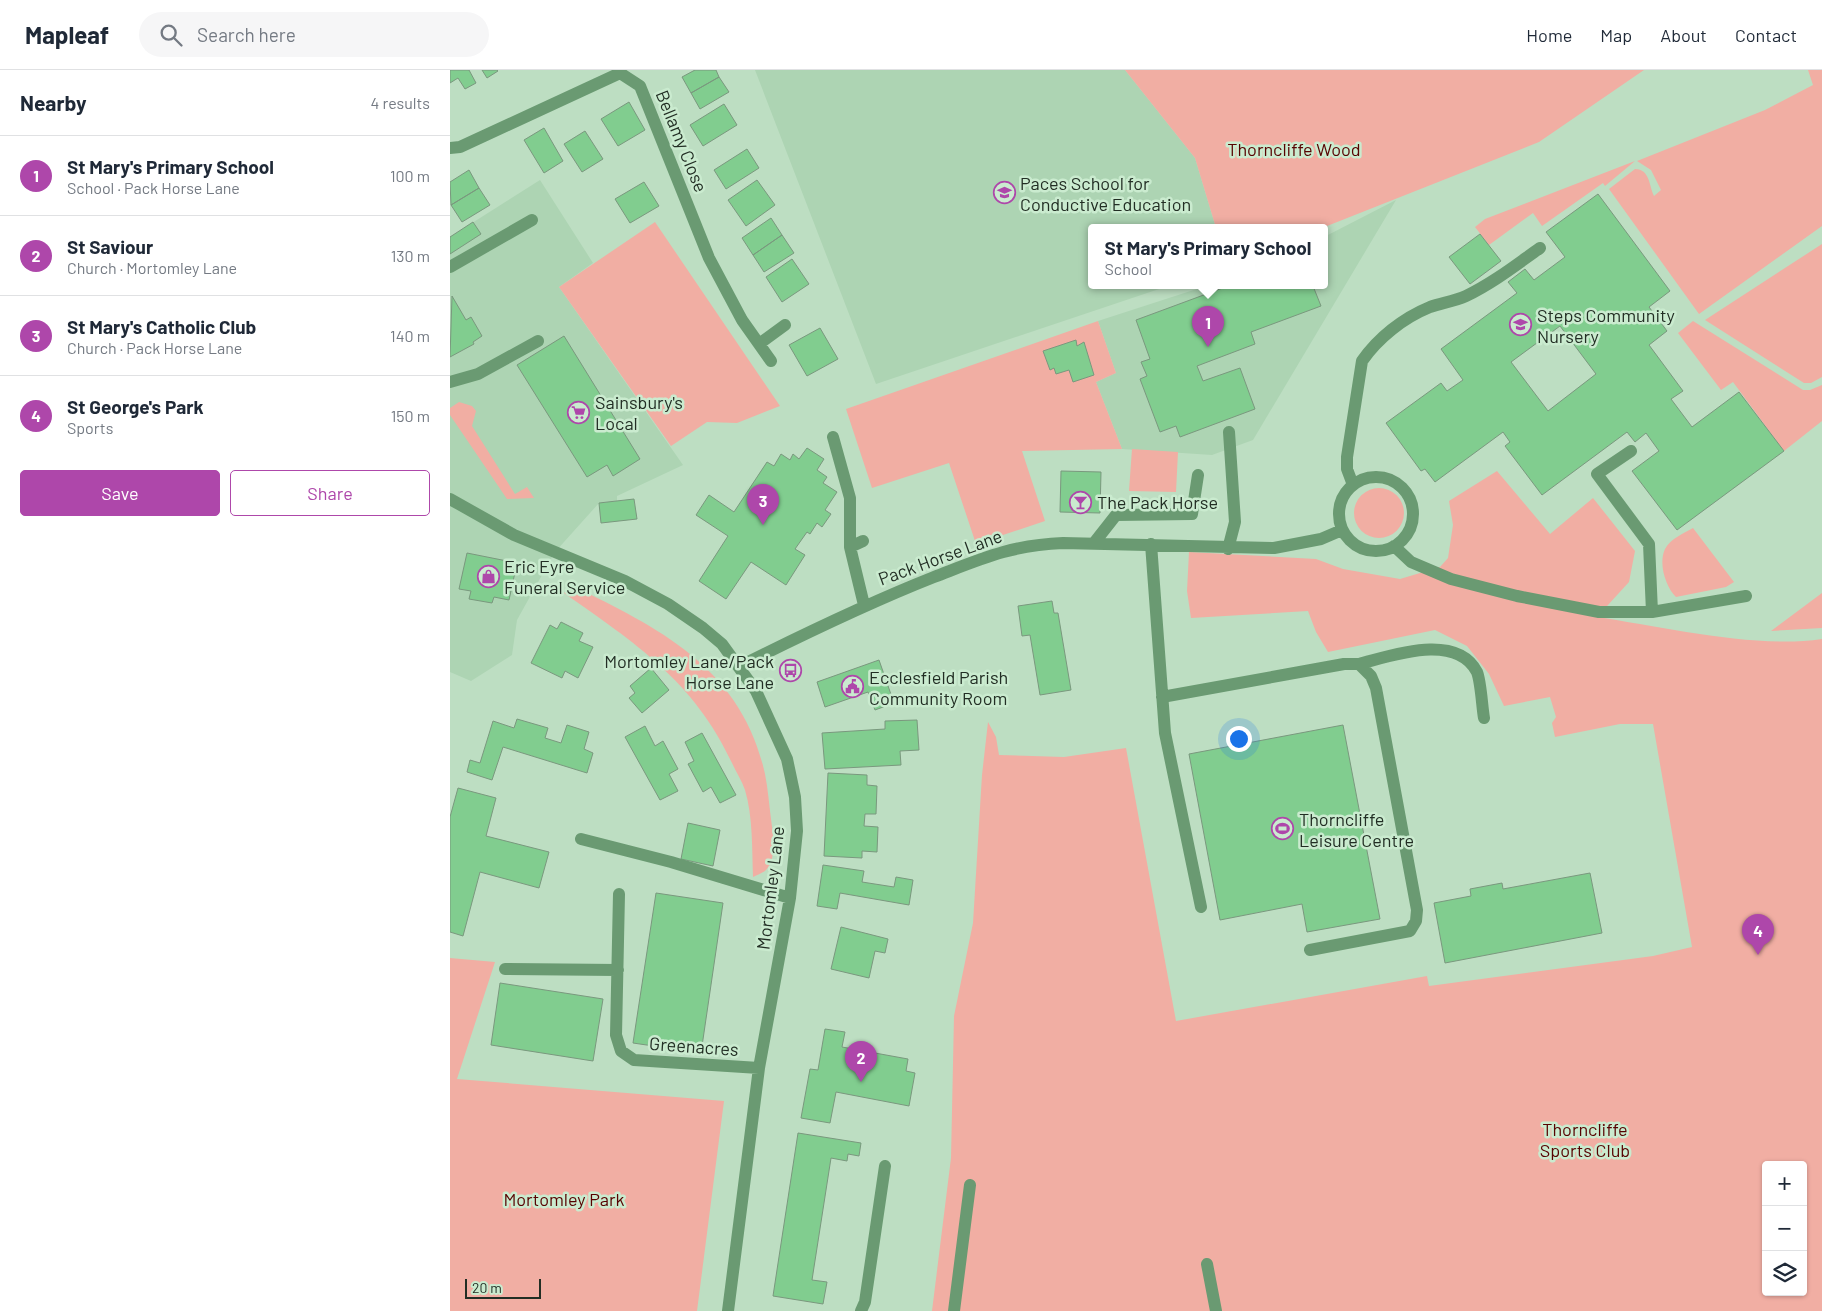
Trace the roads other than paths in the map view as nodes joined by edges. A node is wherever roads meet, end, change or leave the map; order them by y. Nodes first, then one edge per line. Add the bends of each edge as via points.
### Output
1 (450, 148) edge
2 (532, 220) dead end
3 (1540, 248) dead end
4 (450, 267) edge
5 (784, 325) dead end
6 (538, 341) dead end
7 (759, 344) junction
8 (771, 361) dead end
9 (450, 382) edge
10 (1229, 432) dead end
11 (833, 437) dead end
12 (1631, 451) dead end
13 (1198, 475) dead end
14 (1353, 485) junction
15 (450, 499) edge
16 (1342, 530) junction
17 (863, 541) dead end
18 (1094, 543) junction
19 (1151, 544) junction
20 (1394, 546) junction
21 (850, 547) junction
22 (1228, 549) junction
23 (1746, 596) dead end
24 (864, 605) junction
25 (1652, 612) junction
26 (1359, 664) junction
27 (740, 666) junction
28 (1162, 697) junction
29 (1484, 718) dead end
30 (581, 839) dead end
31 (619, 894) dead end
32 (790, 898) junction
33 (1201, 907) dead end
34 (1310, 950) dead end
35 (505, 969) dead end
36 (618, 970) junction
37 (759, 1068) junction
38 (885, 1166) dead end
39 (970, 1185) dead end
40 (1208, 1264) dead end
41 (730, 1311) edge
42 (861, 1311) edge
43 (954, 1311) edge
44 (1216, 1311) edge

1 - 7 street, Bellamy Close via 460,147 620,73 640,86 709,258 742,320
2 - 4 street
3 - 14 street via 1465,297 1422,312 1386,334 1371,348 1362,361 1347,457 1347,469
5 - 7 street
6 - 9 street via 478,374
7 - 8 street, Bellamy Close
10 - 22 street via 1235,522
11 - 21 street via 850,498
12 - 25 street via 1597,474 1649,544
13 - 18 street via 1192,514 1116,515
14 - 16 street via 1340,505
14 - 20 street via 1364,479 1387,480 1406,494 1411,504 1411,522 1404,538
15 - 27 street, Mortomley Lane via 514,535 625,581 668,604 722,644
16 - 20 street via 1349,540 1370,551 1383,551
16 - 22 street, Pack Horse Lane via 1297,545
17 - 21 street
18 - 19 street, Pack Horse Lane
18 - 24 street, Pack Horse Lane via 1035,544 1002,551
19 - 22 street, Pack Horse Lane
19 - 28 street
20 - 25 street via 1411,562 1451,579 1517,596 1600,612
21 - 24 street
23 - 25 street
24 - 27 street, Pack Horse Lane
26 - 28 street via 1308,670
26 - 29 street via 1409,652 1441,649 1464,658 1477,673
26 - 34 street via 1371,676 1376,688 1417,910 1416,921 1410,931
27 - 32 street, Mortomley Lane via 756,691 787,759 797,831
28 - 33 street via 1165,733
30 - 32 street
31 - 36 street, Greenacres
32 - 37 street, Mortomley Lane
35 - 36 street
36 - 37 street, Greenacres via 616,1035 621,1051 634,1060
37 - 41 street, Mortomley Lane
38 - 42 street
39 - 43 street
40 - 44 street

